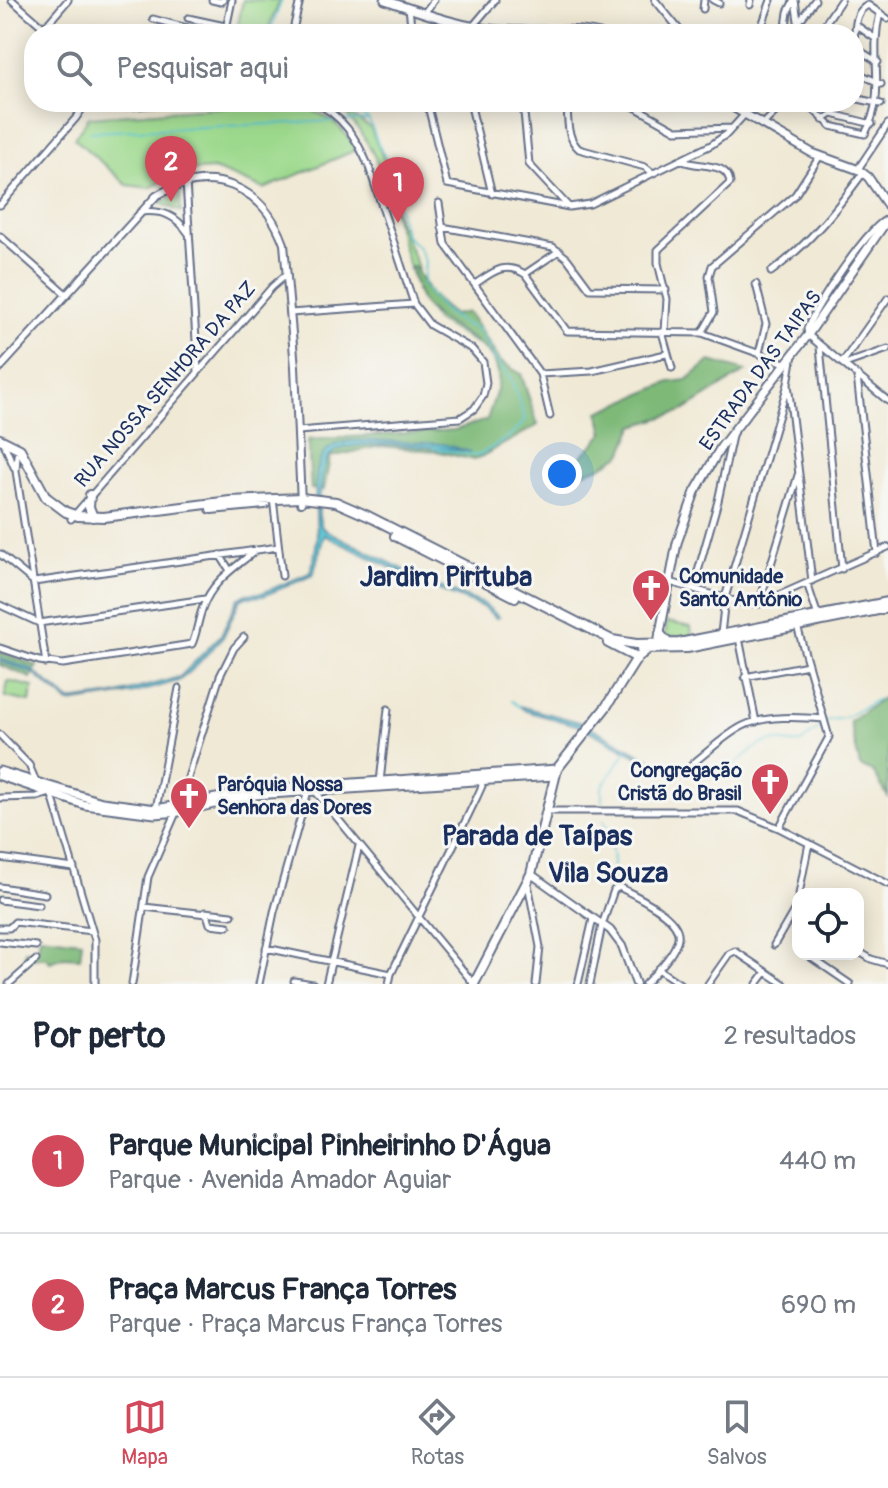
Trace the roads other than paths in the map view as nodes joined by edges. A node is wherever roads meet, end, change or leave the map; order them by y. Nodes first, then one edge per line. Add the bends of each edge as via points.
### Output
1 (68, 0) edge
2 (212, 0) edge
3 (223, 0) edge
4 (232, 0) edge
5 (300, 0) edge
6 (385, 0) edge
7 (434, 0) edge
8 (495, 0) edge
9 (655, 0) edge
10 (704, 0) edge
11 (771, 0) edge
12 (795, 0) edge
13 (815, 0) edge
14 (841, 0) edge
15 (881, 0) edge
16 (15, 1) edge
17 (868, 2) edge
18 (409, 8) junction
19 (703, 9) dead end
20 (425, 12) junction
21 (880, 12) junction
22 (188, 18) dead end
23 (153, 19) dead end
24 (888, 19) edge
25 (798, 21) junction
26 (40, 24) edge
27 (47, 24) edge
28 (173, 24) edge
29 (217, 24) edge
30 (226, 24) edge
31 (294, 24) edge
32 (411, 24) edge
33 (466, 24) edge
34 (475, 24) edge
35 (675, 24) edge
36 (762, 24) edge
37 (787, 24) edge
38 (795, 24) edge
39 (800, 24) edge
40 (825, 24) edge
41 (856, 24) edge
42 (864, 31) edge
43 (876, 39) junction
44 (864, 53) edge
45 (879, 63) junction
46 (864, 76) edge
47 (881, 84) junction
48 (864, 100) edge
49 (881, 104) junction
50 (79, 112) edge
51 (330, 112) edge
52 (429, 112) edge
53 (472, 112) edge
54 (524, 112) edge
55 (568, 112) edge
56 (644, 112) edge
57 (776, 112) edge
58 (815, 112) edge
59 (745, 113) joint
60 (823, 120) junction
61 (763, 124) junction
62 (872, 124) junction
63 (888, 124) edge
64 (733, 128) junction
65 (821, 156) junction
66 (681, 160) junction
67 (860, 171) junction
68 (653, 173) junction
69 (186, 182) junction
70 (492, 194) junction
71 (439, 203) dead end
72 (0, 205) edge
73 (888, 206) edge
74 (569, 207) junction
75 (140, 212) junction
76 (888, 219) edge
77 (442, 227) junction
78 (190, 235) junction
79 (0, 236) edge
80 (539, 244) junction
81 (559, 251) junction
82 (543, 261) junction
83 (771, 272) dead end
84 (288, 274) junction
85 (525, 274) junction
86 (475, 284) junction
87 (756, 284) dead end
88 (666, 290) junction
89 (67, 295) junction
90 (888, 298) edge
91 (414, 304) junction
92 (290, 313) junction
93 (664, 332) junction
94 (702, 333) junction
95 (808, 335) junction
96 (820, 346) junction
97 (888, 349) edge
98 (759, 353) junction
99 (793, 353) junction
100 (666, 354) junction
101 (785, 363) junction
102 (843, 364) junction
103 (0, 368) edge
104 (672, 368) dead end
105 (198, 373) junction
106 (540, 374) junction
107 (857, 375) junction
108 (788, 384) junction
109 (888, 401) edge
110 (550, 416) dead end
111 (298, 431) junction
112 (733, 431) junction
113 (2, 443) edge
114 (17, 455) junction
115 (16, 471) junction
116 (799, 472) junction
117 (90, 495) junction
118 (274, 501) junction
119 (311, 501) junction
120 (72, 517) junction
121 (93, 517) junction
122 (278, 547) junction
123 (888, 547) edge
124 (256, 550) junction
125 (877, 553) junction
126 (220, 555) junction
127 (0, 556) edge
128 (229, 569) junction
129 (842, 569) junction
130 (282, 576) dead end
131 (34, 582) junction
132 (670, 582) junction
133 (809, 582) junction
134 (693, 589) junction
135 (725, 598) junction
136 (206, 599) junction
137 (888, 602) edge
138 (759, 604) junction
139 (0, 605) edge
140 (888, 608) edge
141 (818, 616) junction
142 (39, 623) junction
143 (797, 623) junction
144 (775, 624) junction
145 (660, 634) junction
146 (244, 637) dead end
147 (721, 638) junction
148 (739, 638) junction
149 (608, 643) junction
150 (657, 644) junction
151 (669, 644) junction
152 (0, 648) edge
153 (647, 650) junction
154 (637, 658) junction
155 (46, 663) junction
156 (808, 665) junction
157 (745, 677) junction
158 (179, 688) dead end
159 (388, 709) dead end
160 (824, 720) junction
161 (756, 722) junction
162 (0, 735) edge
163 (692, 764) dead end
164 (556, 773) junction
165 (0, 774) edge
166 (480, 778) junction
167 (380, 782) junction
168 (409, 782) junction
169 (37, 786) junction
170 (311, 789) junction
171 (52, 790) junction
172 (0, 798) edge
173 (177, 809) junction
174 (155, 811) junction
175 (547, 811) junction
176 (779, 828) junction
177 (809, 843) junction
178 (359, 846) junction
179 (0, 858) edge
180 (74, 868) junction
181 (529, 879) junction
182 (888, 884) edge
183 (0, 887) edge
184 (801, 888) edge
185 (45, 894) dead end
186 (0, 900) edge
187 (39, 905) dead end
188 (144, 905) junction
189 (232, 915) dead end
190 (792, 916) edge
191 (419, 919) junction
192 (593, 919) junction
193 (602, 925) junction
194 (228, 926) dead end
195 (0, 928) edge
196 (92, 931) junction
197 (0, 942) edge
198 (774, 945) dead end
199 (36, 946) dead end
200 (266, 948) junction
201 (864, 955) edge
202 (36, 960) dead end
203 (815, 960) edge
204 (330, 962) junction
205 (888, 964) edge
206 (658, 969) junction
207 (766, 972) junction
208 (391, 974) junction
209 (294, 981) dead end
210 (9, 984) edge
211 (95, 984) edge
212 (132, 984) edge
213 (259, 984) edge
214 (313, 984) edge
215 (326, 984) edge
216 (389, 984) edge
217 (474, 984) edge
218 (536, 984) edge
219 (578, 984) edge
220 (590, 984) edge
221 (636, 984) edge
222 (645, 984) edge
223 (680, 984) edge
224 (708, 984) edge
225 (757, 984) edge
226 (784, 984) edge
227 (850, 984) edge

1 - 27 street
2 - 3 street
4 - 30 street
5 - 31 street
6 - 18 main road
7 - 20 street
8 - 34 street
9 - 35 street
10 - 19 street
11 - 36 street
12 - 25 street
12 - 37 street
13 - 25 street
14 - 40 street
15 - 21 street
16 - 26 street
17 - 21 street
17 - 41 street
18 - 20 main road
18 - 32 street
20 - 33 main road
21 - 24 street
21 - 43 street
22 - 29 street
23 - 28 street
25 - 38 street
25 - 39 street
42 - 43 street
43 - 45 street
44 - 45 street
45 - 47 street
46 - 47 street
47 - 49 street
48 - 49 street
49 - 62 street
50 - 72 street
51 - 91 street via 360,146
52 - 70 street via 447,184
53 - 70 street
54 - 74 street via 529,164
55 - 68 street via 579,149
56 - 64 street via 676,130
57 - 61 street
58 - 60 street
59 - 61 main road
59 - 64 street
60 - 62 street via 832,114
60 - 62 street via 862,135
61 - 65 main road
63 - 67 street
64 - 66 street
65 - 67 main road
65 - 94 street via 795,195 712,266 714,312
66 - 68 street
66 - 88 street via 723,169 730,183 658,250
67 - 73 main road
67 - 83 street via 817,231
68 - 74 street via 590,204
69 - 75 street via 156,196
69 - 78 street
69 - 84 street via 225,183 256,198 277,225
70 - 74 street
71 - 77 street
75 - 78 street via 167,214
75 - 89 street
76 - 95 main road, ESTRADA DAS TAIPAS
77 - 80 street
77 - 86 street via 450,252
78 - 105 street
79 - 89 street
80 - 81 street
80 - 82 street
81 - 82 street
81 - 88 street via 590,289
82 - 85 street
84 - 92 street
84 - 105 street, RUA NOSSA SENHORA DA PAZ
85 - 86 street via 501,267
85 - 93 street via 567,331
86 - 106 street
87 - 98 street via 766,324
88 - 93 street
89 - 103 street
90 - 102 street
91 - 92 street
91 - 111 street via 430,325 472,349 483,362 486,383 474,409 450,421
92 - 111 street
93 - 94 street
93 - 100 street
94 - 98 street
95 - 96 street
95 - 99 main road, ESTRADA DAS TAIPAS
96 - 102 street
96 - 129 street
97 - 102 street
98 - 101 street
99 - 101 main road, ESTRADA DAS TAIPAS
99 - 108 street
100 - 104 street
100 - 106 street via 592,371
101 - 112 main road, ESTRADA DAS TAIPAS
102 - 107 street
105 - 117 street, RUA NOSSA SENHORA DA PAZ
106 - 110 street
107 - 109 street
107 - 125 street
108 - 116 street
108 - 135 street
111 - 119 street
112 - 132 main road, ESTRADA DAS TAIPAS via 691,501
112 - 134 street
113 - 114 main road
113 - 115 street
113 - 120 main road via 20,449 46,497
114 - 115 street
114 - 120 main road via 44,502
115 - 131 street
116 - 133 street
116 - 138 street
117 - 120 street, RUA NOSSA SENHORA DA PAZ
117 - 121 main road
118 - 119 main road
118 - 120 main road via 97,521
118 - 121 main road
118 - 122 street
119 - 149 main road via 359,518
119 - 150 main road via 342,504 368,516 612,640
120 - 121 main road
122 - 124 street
122 - 130 street
123 - 125 street
124 - 126 street
124 - 128 street
125 - 129 street
126 - 128 street
126 - 131 street
127 - 131 street
128 - 136 street
129 - 133 street
131 - 142 street
132 - 134 street
132 - 145 main road, ESTRADA DAS TAIPAS
133 - 138 street
133 - 141 street
134 - 135 street
135 - 138 street
135 - 147 street
136 - 142 street
136 - 155 street via 194,642
137 - 141 main road
139 - 142 street
140 - 143 main road
141 - 143 main road
142 - 155 street
143 - 144 main road
143 - 148 main road
143 - 156 street
144 - 147 main road
144 - 148 main road
145 - 150 main road, ESTRADA DAS TAIPAS
145 - 151 main road
146 - 173 street via 217,684
147 - 148 main road
147 - 151 main road
147 - 153 main road via 687,648
148 - 157 street
149 - 153 main road
149 - 154 main road
150 - 151 main road
150 - 153 main road
152 - 155 street
153 - 154 main road
154 - 164 main road
156 - 157 street
156 - 160 street
157 - 161 street
158 - 174 street
159 - 167 street
160 - 161 street
160 - 176 street via 827,743
161 - 163 street via 738,729
162 - 169 street via 29,765
164 - 166 main road
164 - 175 main road
165 - 169 main road
166 - 168 main road
166 - 191 street via 477,797
167 - 168 main road
167 - 170 main road
168 - 170 main road
169 - 171 main road
170 - 173 main road via 251,791
170 - 178 street
170 - 200 street
171 - 172 street via 37,797
171 - 174 main road
171 - 180 street
173 - 174 main road
173 - 188 street via 148,877
175 - 176 street via 734,810
175 - 181 main road
176 - 177 street
177 - 182 street
177 - 184 street
178 - 191 street
178 - 204 street
179 - 180 street
180 - 196 street
181 - 192 street
181 - 217 main road
181 - 218 street via 540,947
183 - 185 street
186 - 187 street
188 - 189 street
188 - 194 street via 207,914 210,924
188 - 212 street
190 - 198 street
191 - 208 street
191 - 217 street
192 - 193 street
192 - 219 street
193 - 206 street via 615,888 671,918 678,928 677,942
193 - 220 street
193 - 221 street via 622,946
195 - 196 street via 17,922
196 - 211 street
197 - 199 street
200 - 204 street
200 - 213 street
201 - 205 street
202 - 210 street
203 - 227 street
204 - 208 street
204 - 215 street
206 - 222 street
206 - 223 street
207 - 224 street via 733,951
207 - 225 street
207 - 226 street
208 - 216 street
209 - 214 street

